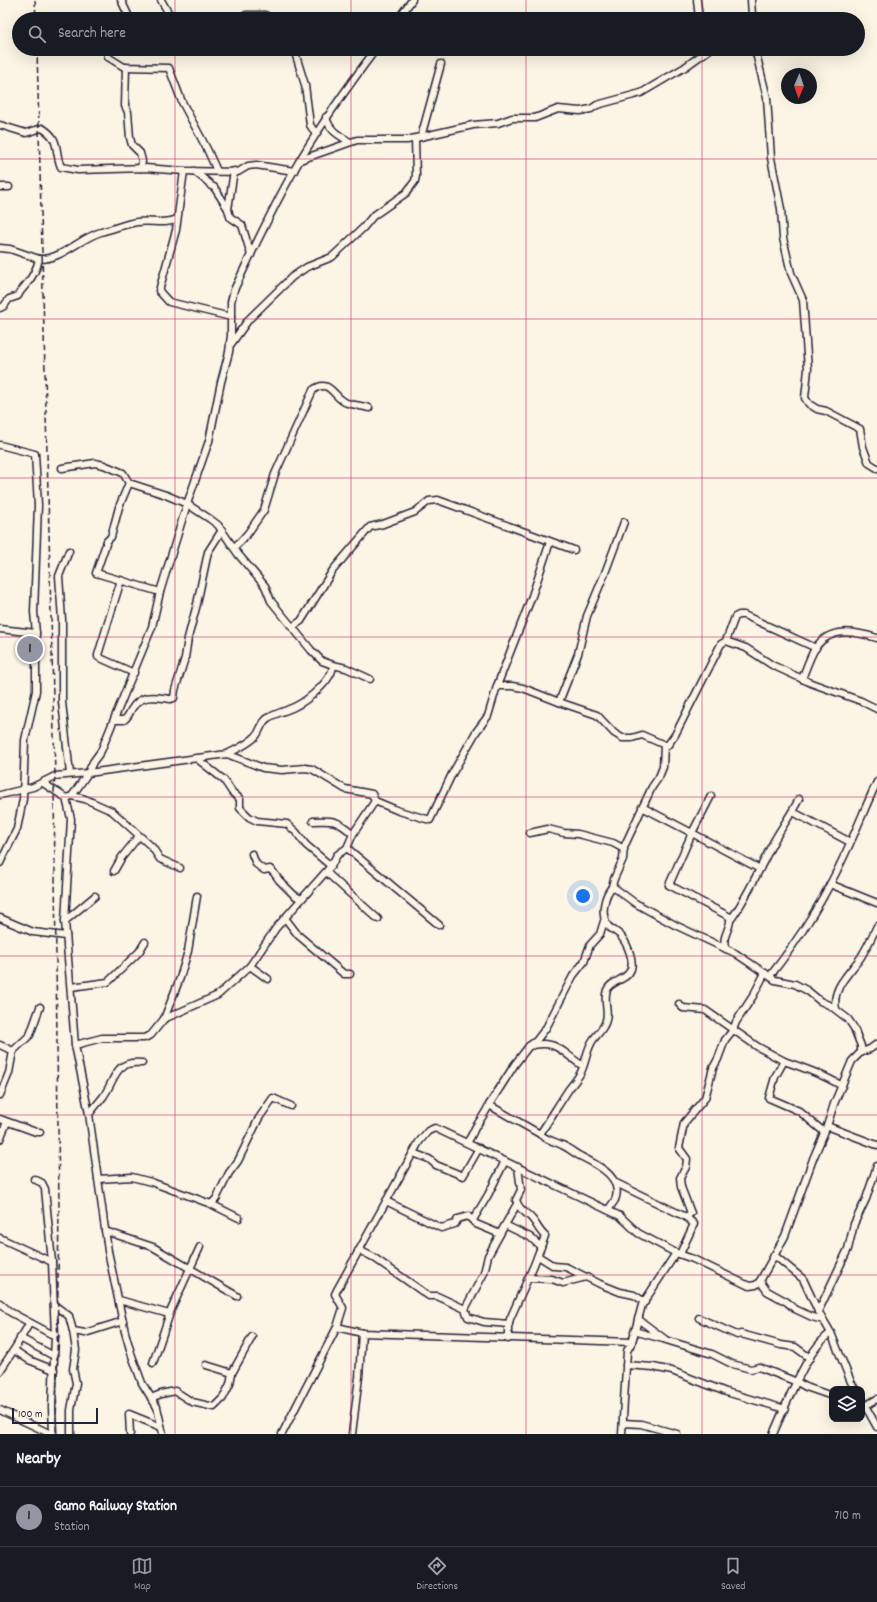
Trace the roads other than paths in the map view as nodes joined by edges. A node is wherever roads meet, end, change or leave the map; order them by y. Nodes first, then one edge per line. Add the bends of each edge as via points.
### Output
1 (121, 0) edge
2 (161, 0) edge
3 (412, 0) edge
4 (697, 0) edge
5 (751, 0) edge
6 (127, 12) edge
7 (168, 12) edge
8 (403, 12) edge
9 (698, 12) edge
10 (751, 12) edge
11 (108, 56) edge
12 (296, 56) edge
13 (371, 56) edge
14 (757, 56) edge
15 (698, 57) edge
16 (441, 64) dead end
17 (126, 67) junction
18 (326, 117) junction
19 (0, 125) edge
20 (316, 134) junction
21 (418, 138) junction
22 (350, 142) junction
23 (300, 160) junction
24 (141, 168) junction
25 (184, 171) junction
26 (194, 171) junction
27 (217, 171) junction
28 (234, 172) junction
29 (294, 172) junction
30 (0, 187) edge
31 (9, 187) dead end
32 (228, 209) junction
33 (177, 219) junction
34 (0, 248) edge
35 (251, 255) junction
36 (39, 260) junction
37 (0, 308) edge
38 (231, 317) junction
39 (230, 345) junction
40 (369, 408) dead end
41 (0, 446) edge
42 (62, 468) dead end
43 (877, 468) edge
44 (129, 483) junction
45 (187, 504) junction
46 (624, 522) dead end
47 (222, 530) junction
48 (550, 542) junction
49 (234, 547) junction
50 (574, 550) dead end
51 (69, 551) dead end
52 (121, 580) junction
53 (160, 592) junction
54 (292, 627) junction
55 (0, 629) edge
56 (36, 633) junction
57 (877, 638) edge
58 (726, 641) junction
59 (816, 648) junction
60 (333, 665) junction
61 (134, 673) junction
62 (370, 679) dead end
63 (802, 679) junction
64 (497, 686) junction
65 (559, 702) junction
66 (877, 709) edge
67 (115, 720) junction
68 (664, 745) junction
69 (227, 754) junction
70 (196, 758) junction
71 (88, 773) junction
72 (70, 774) junction
73 (877, 782) edge
74 (43, 783) junction
75 (23, 790) junction
76 (0, 796) edge
77 (712, 796) dead end
78 (69, 797) junction
79 (799, 798) dead end
80 (375, 801) junction
81 (642, 807) junction
82 (792, 812) junction
83 (313, 821) dead end
84 (530, 833) dead end
85 (692, 833) junction
86 (353, 834) junction
87 (139, 836) junction
88 (850, 842) junction
89 (347, 848) junction
90 (624, 849) junction
91 (252, 854) dead end
92 (0, 863) edge
93 (331, 866) junction
94 (180, 868) dead end
95 (760, 869) junction
96 (114, 871) dead end
97 (326, 872) junction
98 (830, 884) junction
99 (613, 886) junction
100 (95, 896) dead end
101 (197, 896) dead end
102 (301, 899) junction
103 (877, 903) edge
104 (730, 917) junction
105 (0, 918) edge
106 (285, 918) junction
107 (605, 918) junction
108 (378, 919) dead end
109 (65, 921) junction
110 (439, 925) dead end
111 (877, 926) edge
112 (66, 936) junction
113 (145, 942) dead end
114 (726, 949) junction
115 (250, 966) junction
116 (350, 974) dead end
117 (768, 974) junction
118 (268, 979) dead end
119 (71, 987) junction
120 (679, 1004) dead end
121 (40, 1008) dead end
122 (836, 1009) junction
123 (164, 1019) junction
124 (733, 1030) junction
125 (877, 1044) edge
126 (0, 1045) edge
127 (75, 1045) junction
128 (529, 1046) junction
129 (13, 1051) junction
130 (861, 1052) junction
131 (784, 1061) junction
132 (142, 1063) dead end
133 (583, 1066) junction
134 (842, 1086) junction
135 (0, 1095) edge
136 (489, 1105) junction
137 (291, 1106) dead end
138 (89, 1114) junction
139 (0, 1119) edge
140 (7, 1122) junction
141 (826, 1129) junction
142 (40, 1132) dead end
143 (540, 1134) junction
144 (0, 1139) edge
145 (467, 1142) junction
146 (877, 1145) edge
147 (478, 1148) junction
148 (413, 1152) junction
149 (504, 1161) junction
150 (877, 1166) edge
151 (518, 1167) junction
152 (34, 1179) dead end
153 (98, 1179) junction
154 (614, 1182) junction
155 (386, 1201) junction
156 (211, 1204) junction
157 (517, 1204) junction
158 (608, 1210) junction
159 (686, 1217) junction
160 (239, 1218) dead end
161 (473, 1220) junction
162 (505, 1226) junction
163 (106, 1231) junction
164 (500, 1234) junction
165 (0, 1238) edge
166 (200, 1247) dead end
167 (541, 1247) junction
168 (358, 1251) junction
169 (678, 1254) junction
170 (774, 1255) junction
171 (538, 1256) junction
172 (52, 1262) junction
173 (190, 1268) junction
174 (586, 1276) junction
175 (528, 1278) junction
176 (760, 1280) junction
177 (237, 1296) dead end
178 (119, 1300) junction
179 (645, 1302) junction
180 (0, 1303) edge
181 (54, 1305) junction
182 (465, 1309) junction
183 (818, 1312) junction
184 (170, 1314) junction
185 (699, 1318) dead end
186 (638, 1319) junction
187 (823, 1320) junction
188 (123, 1321) junction
189 (29, 1324) junction
190 (509, 1324) junction
191 (337, 1327) junction
192 (73, 1331) junction
193 (634, 1331) junction
194 (362, 1333) junction
195 (831, 1333) junction
196 (55, 1336) junction
197 (252, 1337) dead end
198 (20, 1338) junction
199 (508, 1338) junction
200 (666, 1340) junction
201 (632, 1342) junction
202 (14, 1350) junction
203 (54, 1356) junction
204 (810, 1358) junction
205 (153, 1363) dead end
206 (206, 1364) dead end
207 (626, 1365) junction
208 (54, 1370) junction
209 (0, 1371) edge
210 (232, 1373) junction
211 (797, 1382) junction
212 (853, 1386) edge
213 (829, 1395) edge
214 (152, 1398) junction
215 (877, 1399) edge
216 (865, 1408) edge
217 (785, 1409) junction
218 (0, 1410) edge
219 (623, 1423) junction
220 (161, 1427) junction
221 (877, 1427) edge
222 (52, 1434) edge
223 (71, 1434) edge
224 (130, 1434) edge
225 (163, 1434) edge
226 (282, 1434) edge
227 (352, 1434) edge
228 (622, 1434) edge
229 (677, 1434) edge
230 (773, 1434) edge

1 - 6 street
2 - 7 street
3 - 8 street
4 - 9 street
5 - 10 street
11 - 17 street
12 - 20 street via 305,85 310,125
13 - 18 street
14 - 43 street via 766,98 771,158 781,209 783,238 791,273 803,300 808,369 805,398 813,407 826,411 860,430 869,463
15 - 21 street via 641,93 590,109 558,109 535,118 512,118
16 - 21 street
17 - 24 street via 126,106 130,138 132,145 139,150
17 - 27 street via 169,68 182,102
18 - 20 street
18 - 22 street via 328,126
19 - 24 street via 26,133 42,128 48,132 54,139 61,167 78,170
20 - 23 street
21 - 22 street via 394,141 366,139
21 - 39 street via 416,176 411,188 373,216 332,257 307,267 292,277 249,318
22 - 23 street
23 - 29 street
24 - 25 street
25 - 26 street
25 - 33 street
26 - 27 street
26 - 32 street via 214,187
27 - 28 street
28 - 29 street via 256,165
28 - 32 street
29 - 35 street
30 - 31 street
32 - 35 street via 230,217 242,225
33 - 36 street via 170,222 138,222 101,232 84,238 57,256
33 - 38 street via 159,291 168,302
34 - 36 street via 17,251
35 - 38 street via 230,302
36 - 37 street via 34,274 18,296 9,299
38 - 39 street
39 - 45 street via 209,441
40 - 49 street via 347,403 324,386 313,390 275,474 264,510 248,533
41 - 56 street via 35,454 38,505 34,612
42 - 44 street via 95,463 104,465 123,473
44 - 45 street via 166,494
44 - 52 street via 96,573
45 - 47 street
45 - 53 street
46 - 65 street via 587,616 578,654
47 - 49 street
47 - 67 street via 208,552 174,698 149,697 139,700 128,717 124,720
48 - 50 street
48 - 54 street via 438,500 429,501 415,512 370,527 333,570 301,621
48 - 64 street
49 - 54 street via 265,586 271,601
51 - 72 street via 59,576 62,702
52 - 53 street
52 - 61 street via 98,657
53 - 61 street via 152,627
54 - 60 street via 322,661
55 - 56 street
56 - 75 street via 36,691 25,740
57 - 59 street via 847,632 836,633 824,638
58 - 59 street via 735,617 744,615
58 - 63 street via 746,648
58 - 68 street via 721,644 675,736 667,746
59 - 63 street
60 - 62 street
60 - 69 street via 328,678 308,699 268,718 263,722 257,735
61 - 67 street
63 - 66 street
64 - 65 street via 523,688
64 - 80 street via 488,716 476,732 430,820
65 - 68 street via 597,715 622,738 642,735
67 - 71 street
68 - 81 street via 659,776
69 - 70 street
69 - 80 street via 262,768 312,769 345,789 372,794
70 - 71 street
70 - 93 street via 224,780 240,799 240,808 249,817 257,821 287,824 306,845
71 - 72 street
71 - 78 street
72 - 74 street via 55,776
73 - 88 street
74 - 75 street
74 - 78 street
75 - 76 street
75 - 92 street via 17,829
77 - 85 street
78 - 87 street via 86,799 112,811
78 - 109 street via 71,819
79 - 82 street
80 - 86 street
81 - 85 street
81 - 90 street
82 - 88 street
82 - 95 street
83 - 86 street via 330,820 341,823
84 - 90 street via 548,829 578,834 613,843
85 - 95 street
85 - 104 street via 669,885
86 - 89 street
87 - 94 street via 152,847 160,859
87 - 96 street
88 - 98 street
89 - 93 street via 337,855
89 - 110 street
90 - 99 street via 623,860
91 - 102 street via 256,864 264,870 274,872 294,895
93 - 97 street
95 - 104 street via 742,903 732,918
97 - 102 street
97 - 108 street
98 - 103 street
98 - 117 street via 787,955
99 - 107 street via 605,899
99 - 114 street via 635,903
100 - 109 street
101 - 123 street via 188,951
102 - 106 street
104 - 114 street via 731,923 724,939
105 - 112 street via 33,932
106 - 115 street
106 - 116 street via 298,935 344,974
107 - 128 street via 600,934 590,945 584,962 573,976 546,1028
107 - 133 street via 608,925 625,942 631,957 631,968 627,975 610,985 607,990 607,1019 593,1040
109 - 112 street
111 - 122 street via 862,955 839,987 834,1002
112 - 119 street
113 - 119 street via 108,982
114 - 117 street via 735,952
115 - 118 street
115 - 123 street via 218,996
117 - 122 street via 775,980 796,984
117 - 124 street
119 - 127 street
120 - 124 street via 683,1008 705,1010
121 - 129 street via 30,1035
122 - 130 street via 854,1028
123 - 127 street via 151,1035 144,1038 102,1038
124 - 131 street
124 - 159 street via 724,1040 705,1098 684,1122 679,1148 687,1159 680,1178 692,1213
125 - 130 street
126 - 129 street
127 - 138 street
128 - 133 street via 548,1043
128 - 136 street
129 - 135 street via 9,1073
130 - 134 street via 852,1061
131 - 134 street via 826,1076
131 - 141 street via 769,1098 790,1106
132 - 138 street via 132,1062 120,1069 104,1096
133 - 143 street via 581,1073
134 - 141 street
136 - 143 street
136 - 145 street via 472,1138
137 - 156 street via 273,1098
138 - 153 street
139 - 140 street
140 - 142 street
140 - 144 street
141 - 146 street
141 - 170 street via 785,1236
143 - 154 street via 570,1148 598,1166
145 - 147 street
145 - 148 street via 435,1128 428,1131
147 - 148 street via 463,1176
147 - 149 street
148 - 155 street
149 - 151 street
149 - 161 street
150 - 183 street via 854,1224 848,1249
151 - 157 street via 521,1190 516,1200
151 - 158 street
152 - 172 street via 42,1183 45,1189
153 - 156 street via 132,1177
153 - 163 street
154 - 158 street via 615,1199
154 - 159 street
155 - 161 street via 441,1228 455,1224 458,1219 468,1216
155 - 168 street
156 - 160 street
157 - 162 street
157 - 167 street via 533,1219 538,1230 545,1236
158 - 169 street via 620,1216 638,1233
159 - 169 street via 694,1224
161 - 164 street via 476,1224
162 - 164 street
162 - 167 street via 530,1237
163 - 173 street via 153,1247
163 - 178 street
164 - 182 street
165 - 172 street
166 - 173 street
167 - 171 street
168 - 182 street via 373,1257 429,1296 437,1296
168 - 191 street via 335,1294 343,1308
169 - 176 street via 749,1286 756,1285
169 - 179 street
170 - 176 street
170 - 183 street via 803,1279
171 - 174 street via 554,1266 566,1267
171 - 175 street
172 - 181 street
173 - 177 street
173 - 184 street
174 - 175 street via 563,1283 552,1279
174 - 179 street
175 - 190 street
176 - 187 street via 767,1291 795,1309
178 - 184 street
178 - 188 street
179 - 186 street
180 - 189 street
181 - 192 street via 69,1316
181 - 196 street
182 - 190 street via 468,1317 484,1322
183 - 187 street
184 - 205 street
185 - 204 street via 737,1335 795,1347
186 - 193 street
186 - 200 street
187 - 195 street
188 - 192 street via 85,1333
188 - 214 street via 142,1383
189 - 196 street
189 - 198 street
190 - 199 street
191 - 194 street
191 - 226 street
192 - 223 street via 76,1350 73,1369 76,1383 71,1410
193 - 200 street
193 - 201 street
194 - 199 street
194 - 227 street
195 - 204 street via 824,1338
195 - 212 street
196 - 203 street
197 - 210 street
198 - 202 street
198 - 203 street
199 - 201 street
200 - 211 street via 712,1354 732,1364 751,1369 760,1367
201 - 207 street via 627,1351
202 - 208 street via 29,1360
202 - 209 street
203 - 208 street
204 - 211 street
206 - 210 street
207 - 217 street via 672,1371 726,1392
207 - 219 street
208 - 222 street
210 - 214 street via 223,1398 214,1407 192,1402 174,1391
211 - 213 street
211 - 217 street
214 - 220 street via 157,1407
215 - 216 street
216 - 221 street
217 - 230 street
218 - 222 street
219 - 228 street
219 - 229 street via 641,1424
220 - 224 street via 129,1414
220 - 225 street

